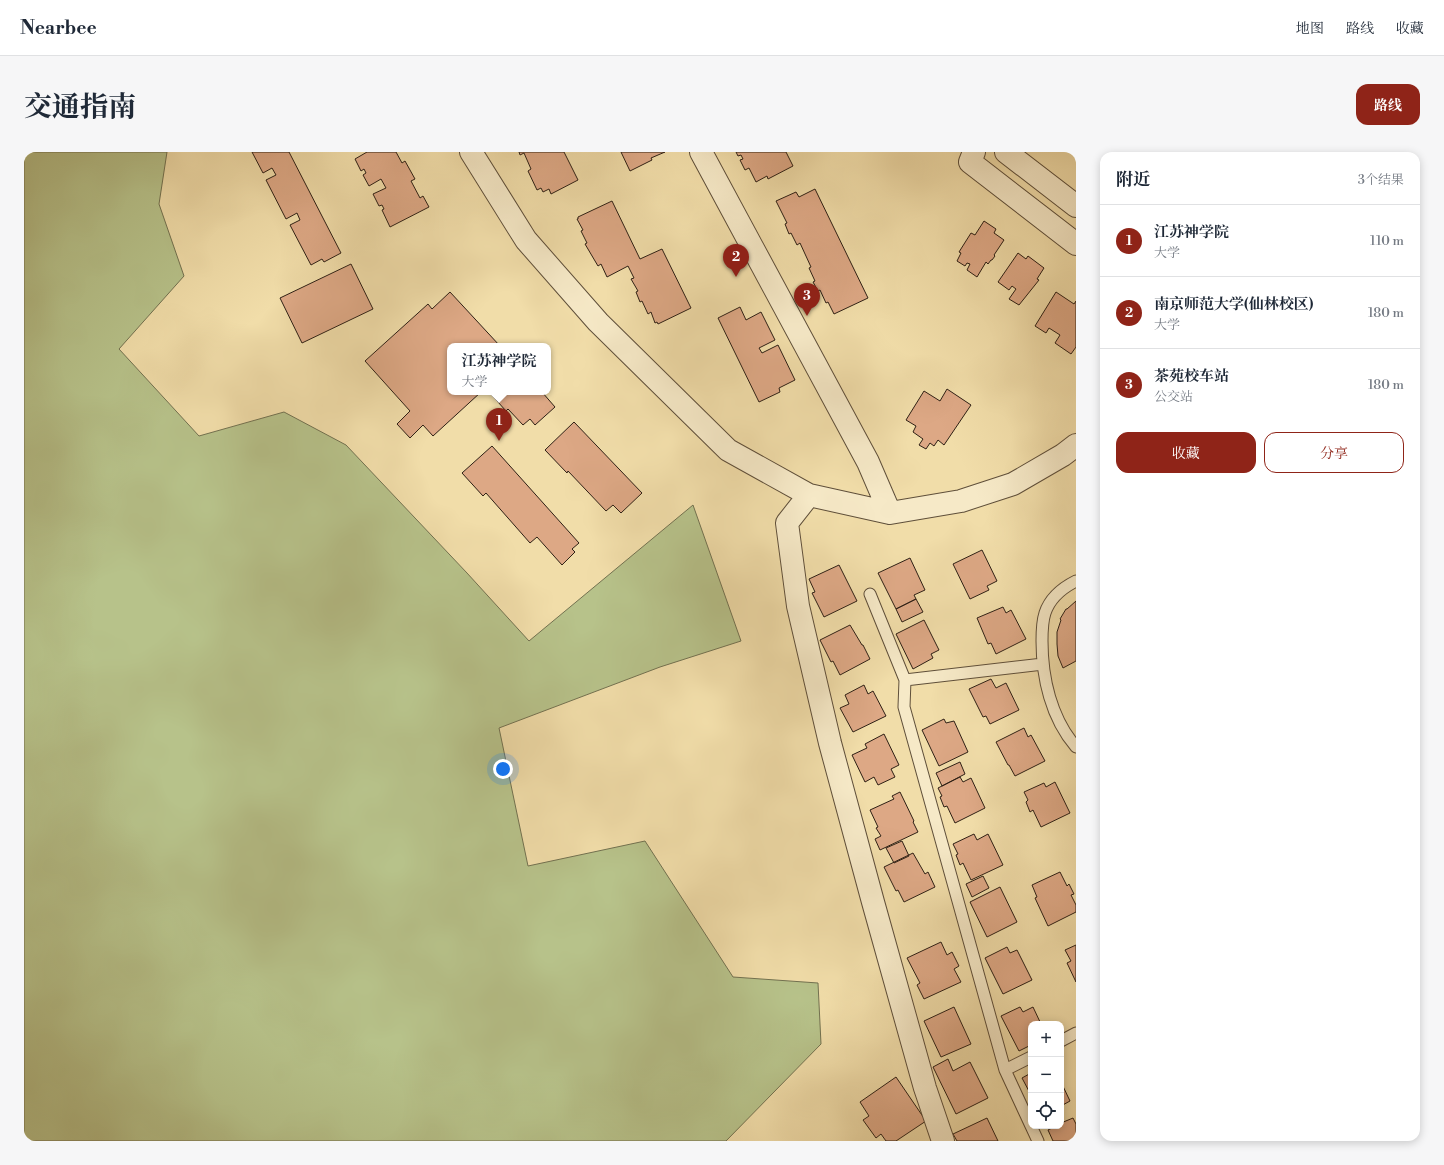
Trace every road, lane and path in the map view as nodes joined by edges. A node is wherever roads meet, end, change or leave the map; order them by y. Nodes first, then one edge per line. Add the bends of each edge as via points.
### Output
1 (471, 152) edge
2 (701, 152) edge
3 (974, 152) edge
4 (1006, 152) edge
5 (1076, 206) edge
6 (1076, 244) edge
7 (1076, 445) edge
8 (808, 495) junction
9 (890, 513) junction
10 (1076, 581) edge
11 (870, 594) dead end
12 (1043, 664) junction
13 (905, 680) junction
14 (1076, 747) edge
15 (1076, 1033) edge
16 (1064, 1039) edge
17 (1028, 1058) edge
18 (1005, 1070) junction
19 (1028, 1120) edge
20 (1032, 1129) edge
21 (943, 1141) edge
22 (1038, 1141) edge

1 - 8 street via 526,240 598,322 728,450
2 - 9 street via 864,455
3 - 6 street via 970,162
4 - 5 street
7 - 9 street via 1063,456 1013,484 961,501
8 - 9 street
8 - 21 street via 787,523 798,606 830,743 873,902 925,1088
10 - 12 lane via 1058,593 1045,613 1042,624
11 - 13 lane
12 - 13 lane
12 - 14 lane via 1046,685 1053,705 1061,724
13 - 18 lane via 904,707
15 - 16 lane
17 - 18 lane
18 - 19 lane
20 - 22 lane

